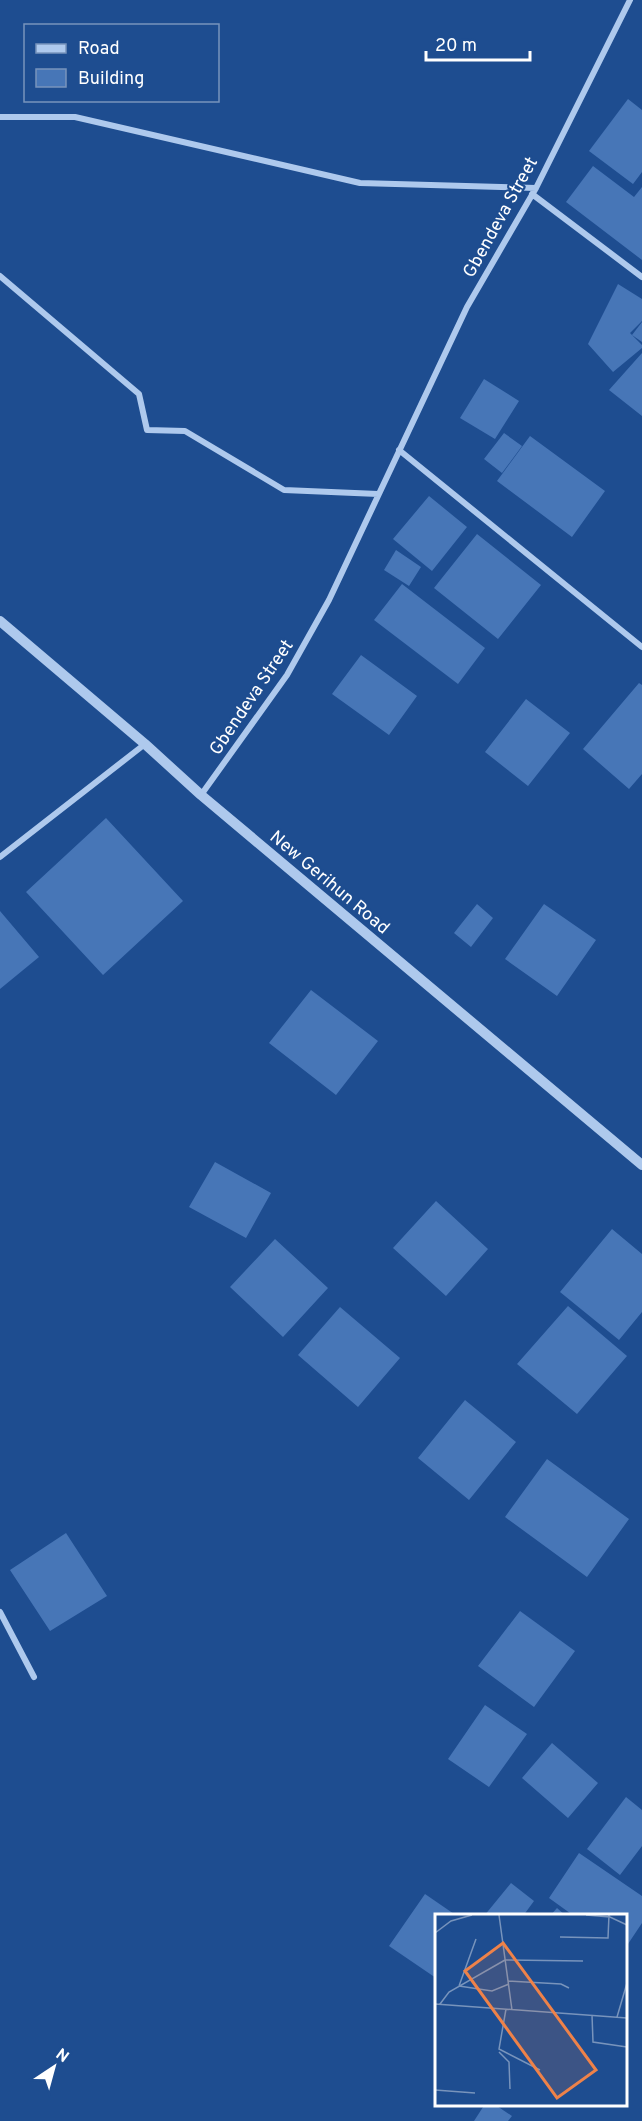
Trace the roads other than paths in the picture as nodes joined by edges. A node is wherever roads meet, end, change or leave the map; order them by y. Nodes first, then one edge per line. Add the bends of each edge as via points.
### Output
1 (630, 0) edge
2 (0, 117) edge
3 (534, 191) junction
4 (0, 276) edge
5 (642, 277) edge
6 (399, 450) junction
7 (378, 494) junction
8 (0, 621) edge
9 (642, 647) edge
10 (145, 744) junction
11 (201, 795) junction
12 (0, 857) edge
13 (642, 1165) edge
14 (0, 1612) edge
15 (34, 1677) dead end

1 - 3 street, Gbendeva Street
2 - 3 street via 75,117 360,183
3 - 5 street
3 - 6 street, Gbendeva Street via 467,308
4 - 7 street via 139,394 147,430 185,430 284,490
6 - 7 street, Gbendeva Street
6 - 9 street
7 - 11 street, Gbendeva Street via 329,600 287,675
8 - 10 street, New Gerihun Road
10 - 11 street, New Gerihun Road
10 - 12 street
11 - 13 street, New Gerihun Road
14 - 15 street

